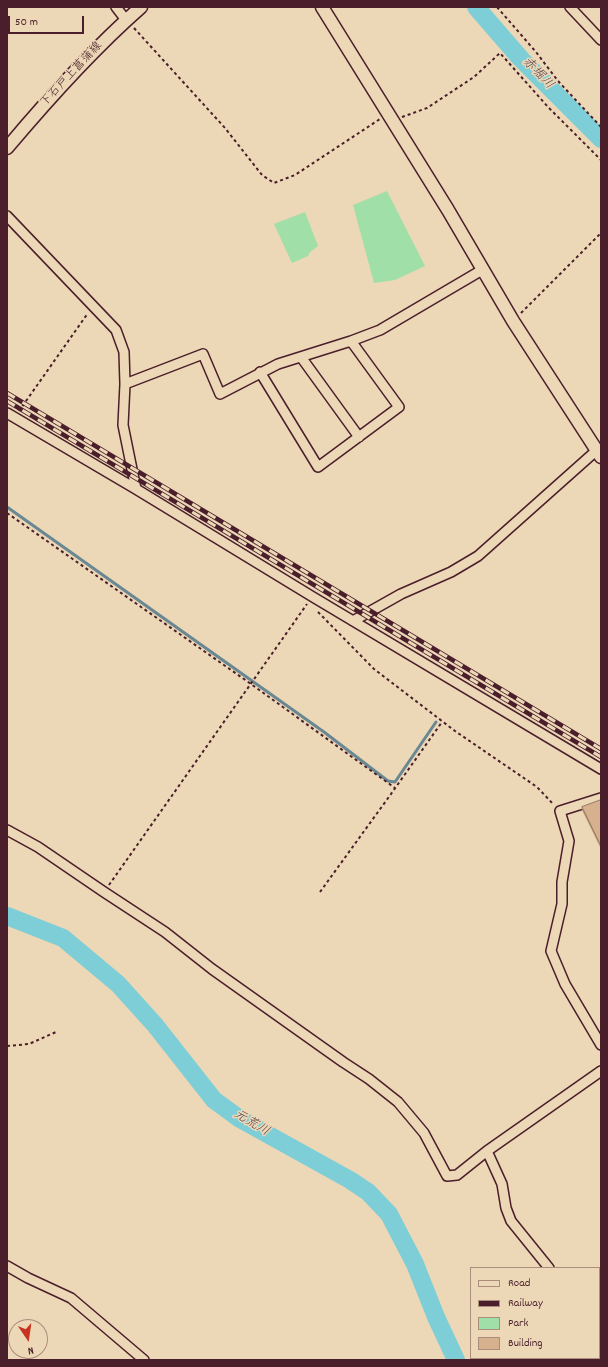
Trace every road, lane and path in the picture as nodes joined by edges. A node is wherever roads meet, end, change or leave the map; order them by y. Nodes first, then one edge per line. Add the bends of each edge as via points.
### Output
1 (116, 7) edge
2 (141, 7) edge
3 (322, 7) edge
4 (497, 7) edge
5 (574, 8) edge
6 (126, 20) junction
7 (601, 40) edge
8 (389, 117) junction
9 (601, 127) edge
10 (7, 148) edge
11 (601, 160) edge
12 (7, 216) edge
13 (601, 233) edge
14 (482, 270) junction
15 (93, 306) junction
16 (513, 321) junction
17 (351, 341) junction
18 (301, 357) junction
19 (260, 372) junction
20 (125, 384) junction
21 (11, 415) edge
22 (359, 437) junction
23 (599, 454) edge
24 (136, 489) junction
25 (7, 514) edge
26 (313, 597) junction
27 (353, 621) junction
28 (251, 684) junction
29 (442, 722) junction
30 (601, 769) edge
31 (395, 788) junction
32 (601, 798) edge
33 (560, 811) junction
34 (7, 830) edge
35 (104, 892) junction
36 (320, 892) dead end
37 (56, 1032) dead end
38 (601, 1045) edge
39 (7, 1046) edge
40 (601, 1071) edge
41 (487, 1151) junction
42 (7, 1266) edge
43 (548, 1267) edge
44 (144, 1360) edge

1 - 6 street
2 - 6 street, 下石戸上菖蒲線
3 - 8 street
4 - 9 path via 558,81
5 - 7 street
6 - 8 path via 226,128 262,175 274,183 295,175
6 - 10 street, 下石戸上菖蒲線 via 62,84
8 - 11 path via 427,108 474,76 500,53 548,107
8 - 14 street via 448,210
12 - 15 street
13 - 16 path
14 - 16 street
14 - 17 street via 380,330
15 - 20 street via 116,330 124,352
15 - 21 path via 14,418
16 - 23 street
17 - 18 street
17 - 22 street via 399,407
18 - 19 street
18 - 22 street
19 - 20 street via 220,394 203,354
19 - 22 street via 318,468
20 - 24 street via 123,425
21 - 24 street
23 - 27 street via 478,556
24 - 26 street
25 - 28 path
26 - 27 street
26 - 28 path
26 - 29 path via 313,607 374,669
27 - 30 street
28 - 31 path
28 - 35 path
29 - 31 path
29 - 33 path via 537,787
31 - 36 path
32 - 33 street
33 - 38 street via 569,841 562,882 562,904 552,951 565,984
34 - 35 street via 38,847
35 - 41 street via 165,932 212,969 398,1102 424,1134 447,1176 457,1175
37 - 39 path via 29,1044
40 - 41 street
41 - 43 street via 502,1184 511,1221
42 - 44 street via 71,1298

